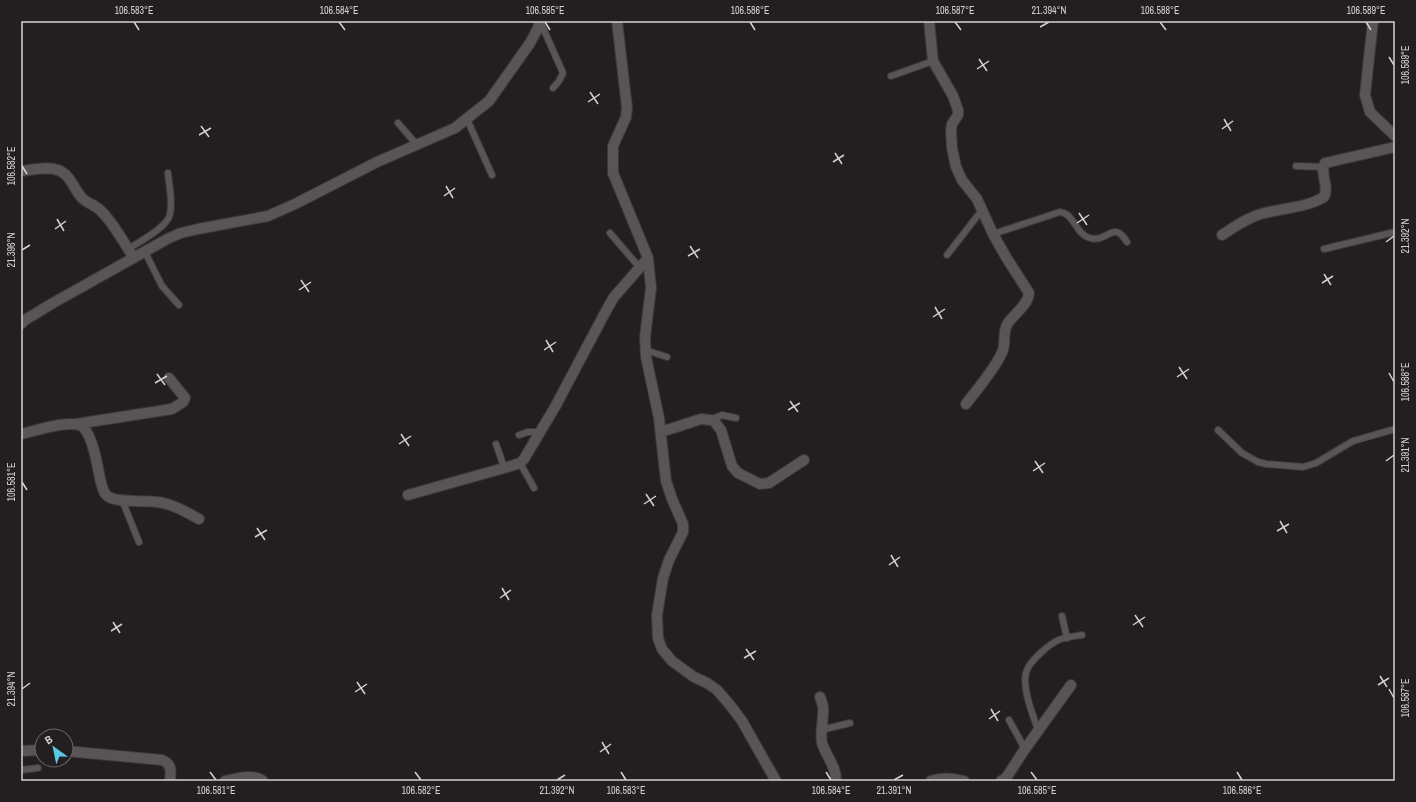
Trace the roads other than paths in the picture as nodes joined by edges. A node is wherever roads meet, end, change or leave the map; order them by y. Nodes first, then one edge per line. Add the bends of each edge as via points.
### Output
1 (540, 21) edge
2 (617, 21) edge
3 (929, 21) edge
4 (1373, 21) edge
5 (933, 61) junction
6 (891, 76) dead end
7 (553, 88) dead end
8 (467, 119) junction
9 (398, 123) dead end
10 (1395, 136) edge
11 (417, 145) junction
12 (1395, 148) edge
13 (1296, 166) dead end
14 (1323, 167) junction
15 (21, 171) edge
16 (168, 173) dead end
17 (492, 175) dead end
18 (982, 210) junction
19 (1395, 232) edge
20 (610, 233) dead end
21 (993, 234) junction
22 (1222, 235) dead end
23 (1127, 242) dead end
24 (1324, 249) dead end
25 (145, 252) junction
26 (131, 254) junction
27 (947, 255) dead end
28 (648, 258) junction
29 (640, 268) junction
30 (179, 305) dead end
31 (21, 324) edge
32 (645, 350) junction
33 (667, 357) dead end
34 (169, 378) dead end
35 (966, 404) dead end
36 (736, 418) dead end
37 (710, 420) junction
38 (76, 424) junction
39 (1395, 429) edge
40 (1218, 430) dead end
41 (540, 432) junction
42 (661, 432) junction
43 (21, 434) edge
44 (520, 435) dead end
45 (496, 444) dead end
46 (804, 460) dead end
47 (520, 463) junction
48 (504, 467) junction
49 (534, 488) dead end
50 (408, 495) dead end
51 (122, 500) junction
52 (200, 519) dead end
53 (138, 542) dead end
54 (1062, 616) dead end
55 (1082, 635) dead end
56 (1067, 638) junction
57 (1071, 685) dead end
58 (820, 697) dead end
59 (1009, 720) dead end
60 (850, 723) dead end
61 (822, 730) junction
62 (1038, 730) junction
63 (1025, 748) junction
64 (34, 750) edge
65 (21, 751) edge
66 (74, 752) edge
67 (38, 768) dead end
68 (21, 770) edge
69 (170, 781) edge
70 (225, 781) edge
71 (263, 781) edge
72 (776, 781) edge
73 (836, 781) edge
74 (931, 781) edge
75 (964, 781) edge
76 (1001, 781) edge

1 - 7 lane via 562,73
1 - 8 street via 530,43 489,101
2 - 28 street via 627,108 626,117 613,146 613,173
3 - 5 street
4 - 10 street via 1365,95 1370,112
5 - 6 lane
5 - 18 street via 958,110 951,130 956,167
8 - 11 street via 455,128
8 - 17 lane
9 - 11 lane
11 - 25 street via 268,216 181,233
12 - 14 street via 1327,163
13 - 14 lane
14 - 22 street via 1326,190 1324,197 1261,214
15 - 26 street via 47,168 65,174 81,196 108,218
16 - 26 lane via 170,215 167,221
18 - 21 street
18 - 27 lane
19 - 24 lane
20 - 29 lane
21 - 23 lane via 1064,212 1085,236 1098,238 1117,231 1121,232
21 - 35 street via 1029,293 1028,299 1007,324 1004,349 1000,358
25 - 26 street
25 - 30 lane via 162,286
26 - 31 street
28 - 29 street
28 - 32 street via 651,288 644,337
29 - 41 street via 614,297
32 - 33 lane
32 - 42 street
34 - 38 street via 185,398 179,406 163,411
36 - 37 lane via 722,415
37 - 42 street via 701,420
37 - 46 street via 720,430 732,466 738,473 756,483 769,483
38 - 43 street via 52,426
38 - 51 street via 84,428 88,435 106,495
39 - 40 lane via 1353,441 1316,463 1303,466 1258,462 1242,453
41 - 44 lane
41 - 47 street
42 - 72 street via 666,481 681,518 683,532 663,578 658,638 662,649 672,661 717,690 730,705
45 - 48 lane
47 - 48 street
47 - 49 lane
48 - 50 street
51 - 52 street via 155,501
51 - 53 lane
54 - 56 lane
55 - 56 lane
56 - 62 lane via 1053,643 1029,666 1026,673 1028,695
57 - 62 street
58 - 61 street via 824,710
59 - 63 lane
60 - 61 lane
61 - 73 street via 822,742 836,775
62 - 63 street
63 - 76 street via 1006,778
64 - 65 street
66 - 69 street via 167,761 170,766
67 - 68 lane
70 - 71 street via 254,777
74 - 75 street via 943,778

